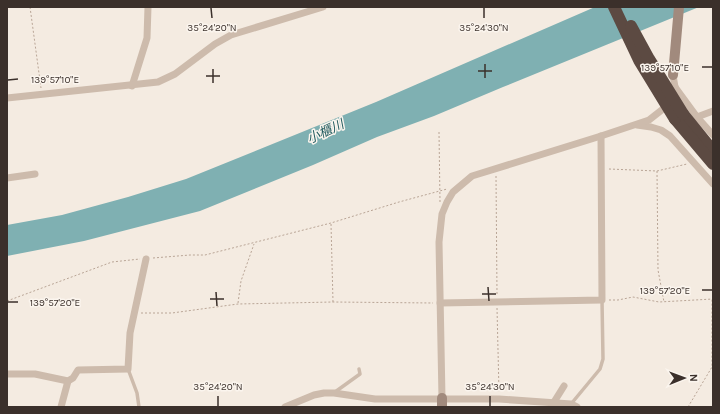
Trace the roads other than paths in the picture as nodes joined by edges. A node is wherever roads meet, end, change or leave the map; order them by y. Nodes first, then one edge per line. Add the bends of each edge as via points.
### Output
1 (148, 7) edge
2 (323, 7) edge
3 (614, 7) edge
4 (623, 7) edge
5 (679, 7) edge
6 (673, 74) joint
7 (132, 86) junction
8 (675, 87) junction
9 (7, 98) edge
10 (713, 111) edge
11 (679, 116) junction
12 (697, 117) junction
13 (635, 125) junction
14 (713, 135) edge
15 (601, 136) junction
16 (713, 151) edge
17 (713, 164) edge
18 (35, 174) dead end
19 (7, 178) edge
20 (713, 184) edge
21 (146, 259) road end
22 (602, 300) junction
23 (440, 303) junction
24 (128, 369) junction
25 (359, 369) dead end
26 (7, 374) edge
27 (68, 381) junction
28 (564, 386) dead end
29 (334, 393) junction
30 (554, 402) junction
31 (442, 403) edge
32 (574, 406) edge
33 (61, 407) edge
34 (139, 407) edge
35 (285, 407) edge

1 - 7 street via 147,38
2 - 7 street via 235,33 219,41 166,79
3 - 11 highway, bridge via 639,60
4 - 11 highway, bridge
5 - 6 street
6 - 8 street
7 - 9 street
8 - 12 street
8 - 13 street via 663,109 649,120
10 - 12 street
11 - 16 highway
11 - 17 highway
12 - 14 street
13 - 15 street
13 - 20 street via 661,130 670,136
15 - 22 street
15 - 23 street via 472,176 453,192 441,220 438,242
18 - 19 street
21 - 24 street via 130,333
22 - 23 street
22 - 32 lane via 602,364
23 - 31 street
24 - 27 street via 78,370
24 - 34 lane
25 - 29 lane via 360,374
26 - 27 street via 35,374
27 - 33 street
28 - 30 street
29 - 31 street via 375,399
29 - 35 street via 314,395
30 - 31 street via 499,399
30 - 32 street

